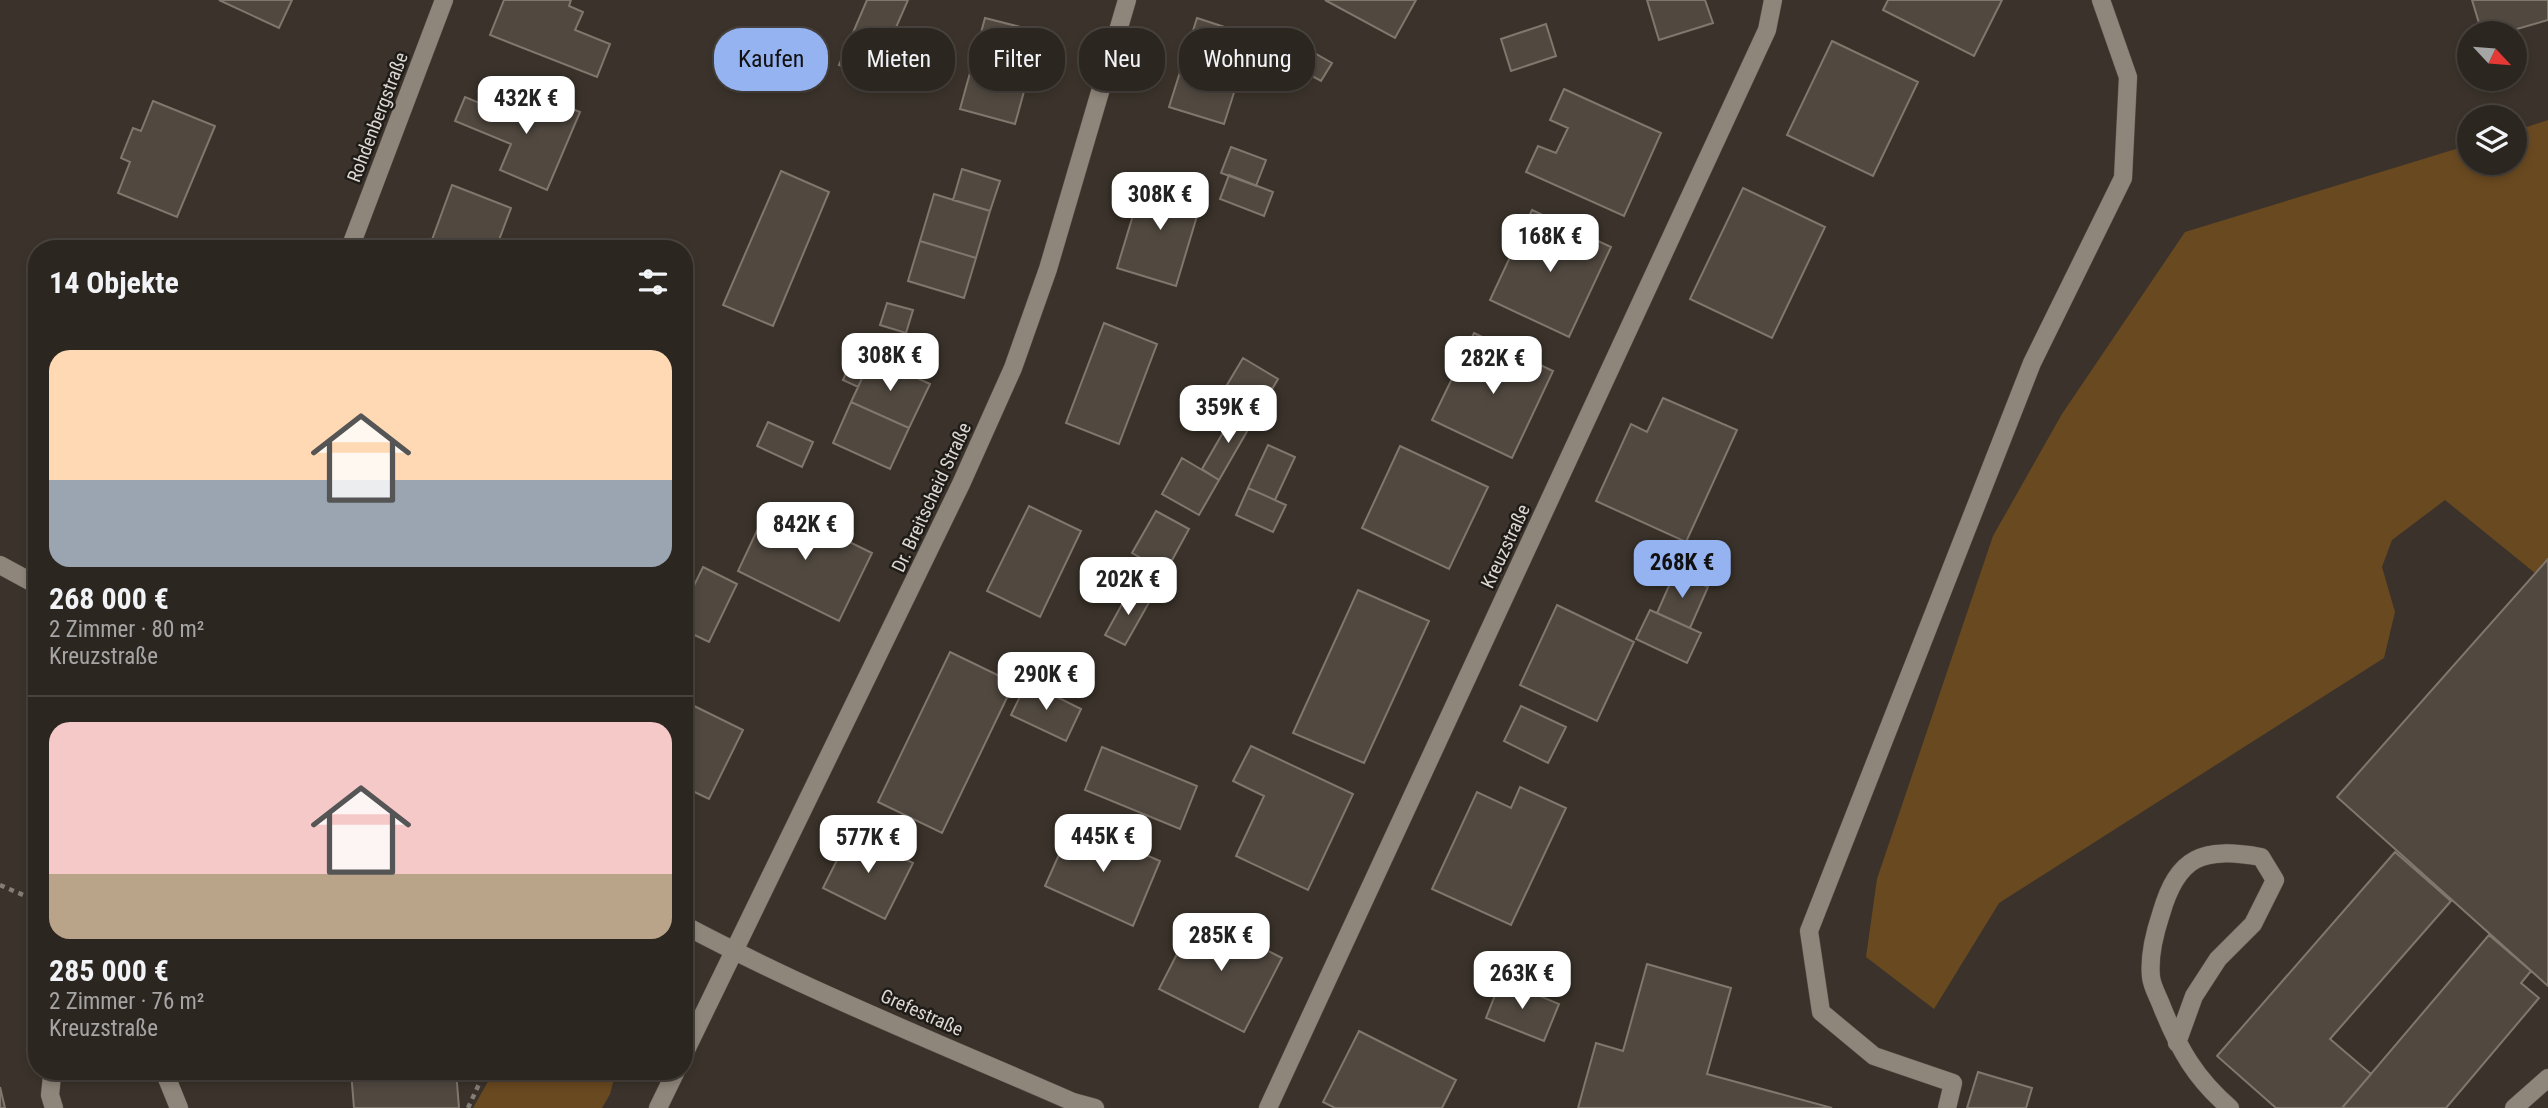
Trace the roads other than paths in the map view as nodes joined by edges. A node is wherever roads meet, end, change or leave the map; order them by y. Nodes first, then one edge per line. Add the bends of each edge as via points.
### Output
1 (444, 0) edge
2 (1127, 0) edge
3 (1773, 0) edge
4 (2102, 0) edge
5 (353, 240) edge
6 (0, 565) edge
7 (28, 580) edge
8 (693, 930) edge
9 (733, 951) junction
10 (693, 1035) edge
11 (2177, 1043) junction
12 (2548, 1078) edge
13 (52, 1080) edge
14 (168, 1080) edge
15 (672, 1080) edge
16 (54, 1108) edge
17 (179, 1108) edge
18 (658, 1108) edge
19 (1095, 1108) edge
20 (1268, 1108) edge
21 (1947, 1108) edge
22 (2230, 1108) edge
23 (2514, 1108) edge

1 - 5 street, Rohdenbergstraße
2 - 9 street, Dr. Breitscheid Straße via 1048,269 1013,368
3 - 20 street, Kreuzstraße via 1767,30
4 - 21 street via 2128,76 2123,178 2032,363 1809,932 1821,1012 1874,1056 1953,1083
6 - 7 street
8 - 9 street, Grefestraße
9 - 10 street, Dr. Breitscheid Straße
9 - 19 street, Grefestraße
11 - 11 street via 2151,978 2156,929 2170,883 2188,863 2227,851 2261,857 2275,880 2253,924 2218,959 2193,996
11 - 22 street via 2204,1086
12 - 23 street
13 - 16 street
14 - 17 street
15 - 18 street

